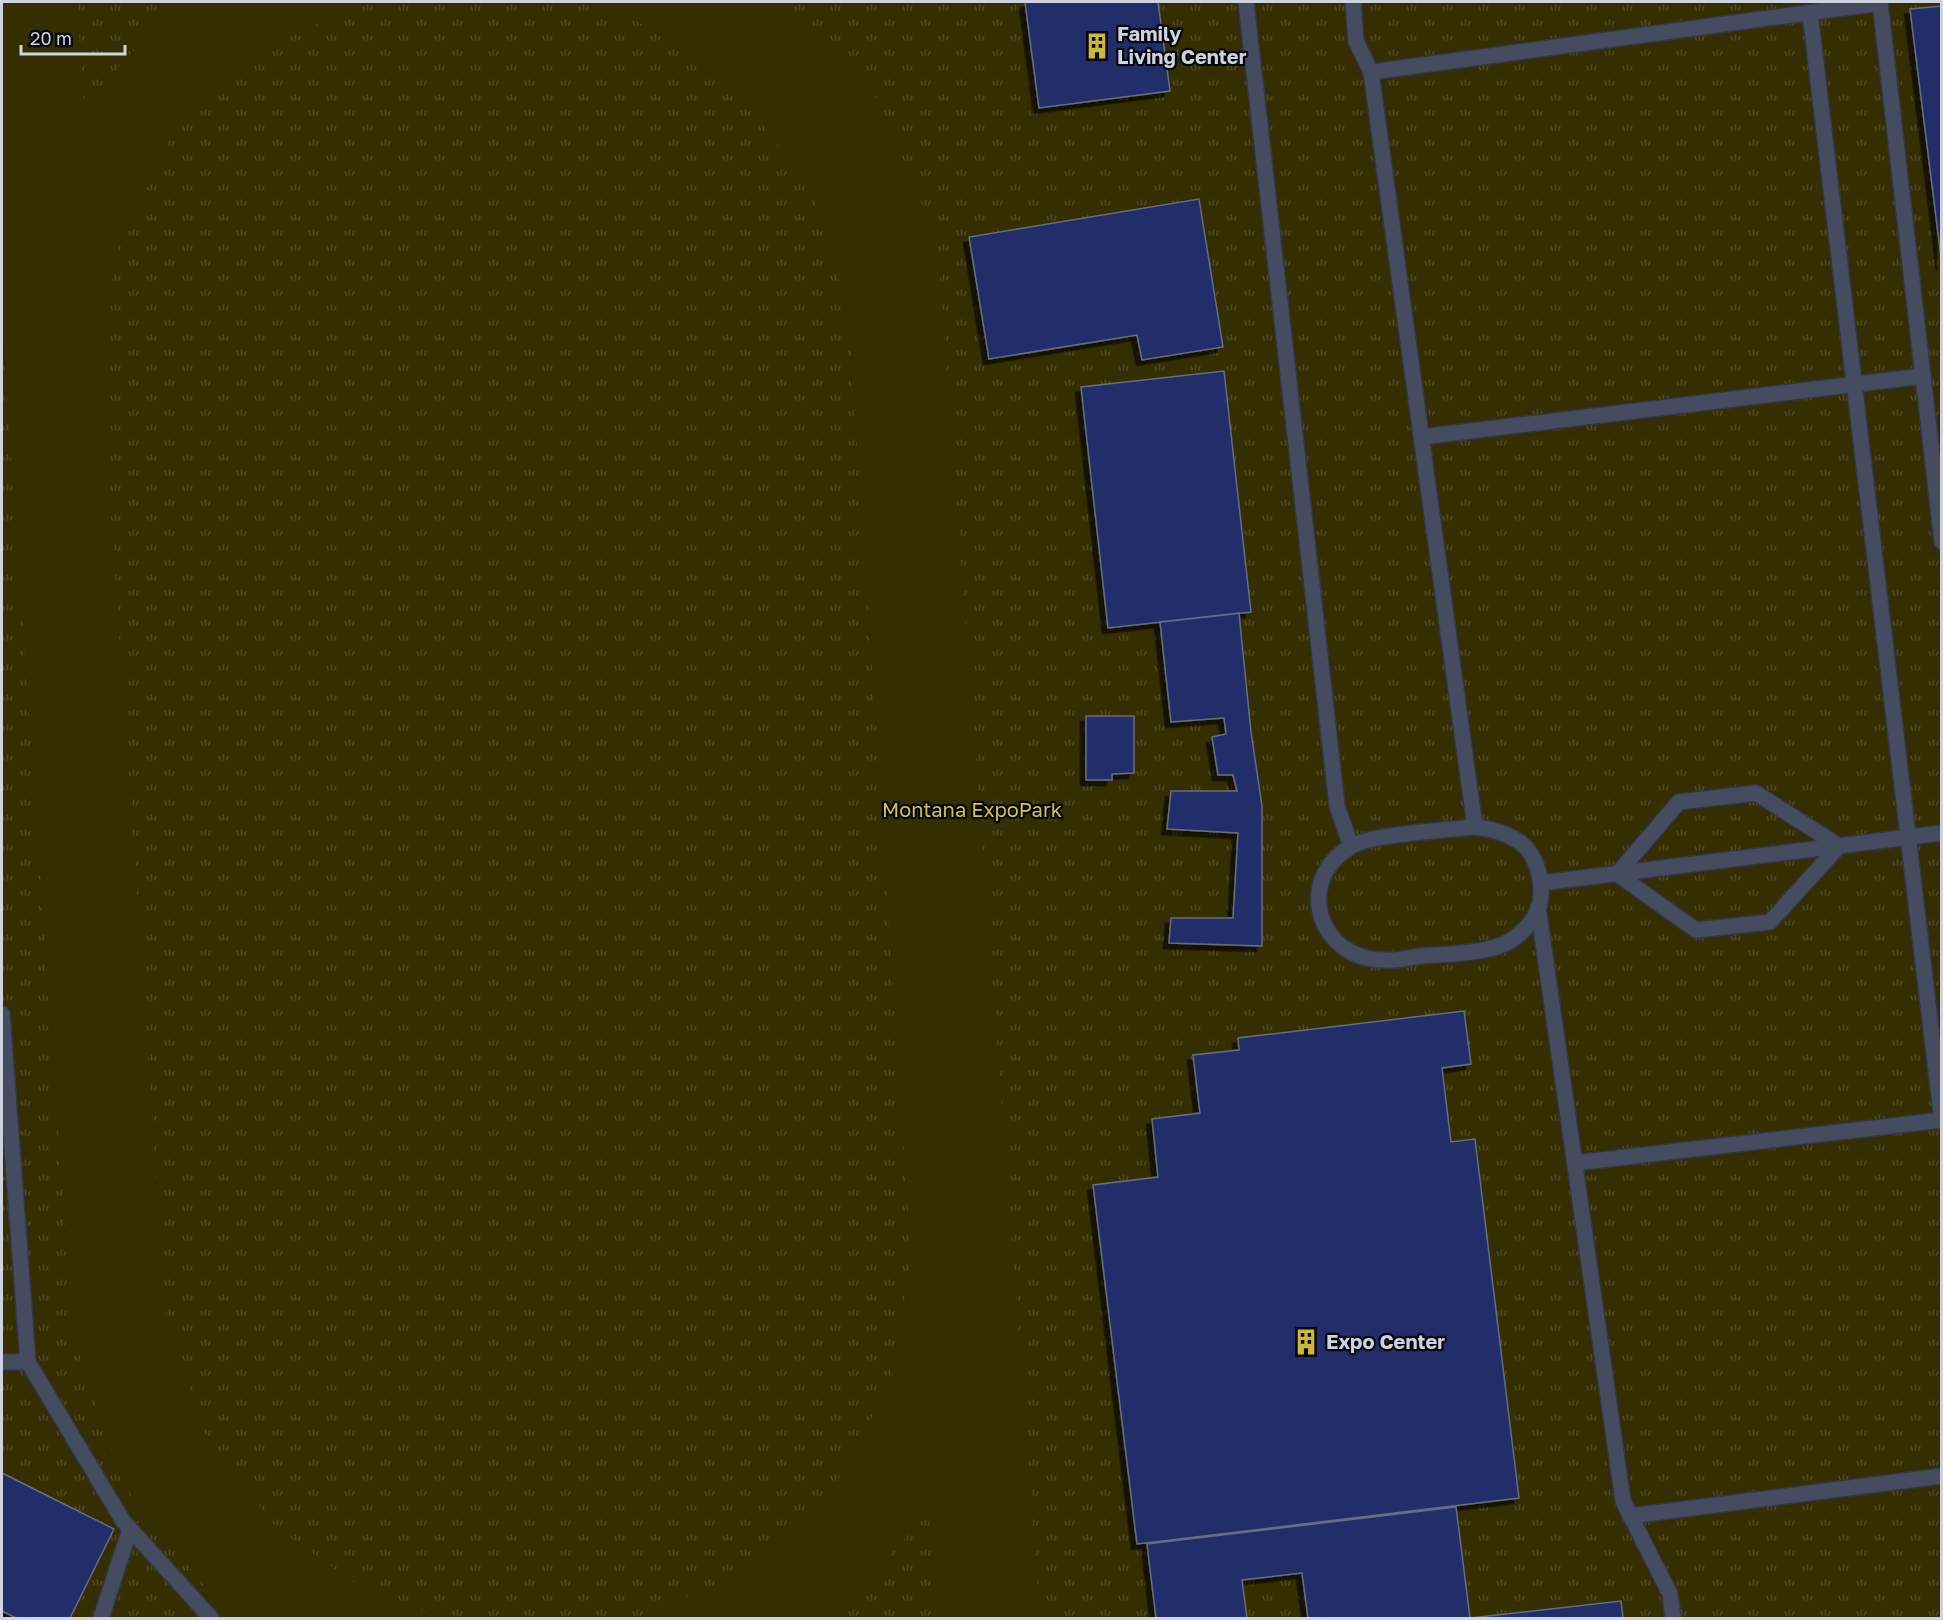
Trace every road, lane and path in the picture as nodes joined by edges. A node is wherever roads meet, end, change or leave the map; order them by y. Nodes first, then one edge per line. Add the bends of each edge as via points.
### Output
1 (1246, 2) edge
2 (1353, 2) edge
3 (1880, 2) edge
4 (1810, 13) junction
5 (1371, 72) junction
6 (1923, 376) junction
7 (1854, 384) junction
8 (1421, 437) junction
9 (1941, 542) edge
10 (1475, 827) junction
11 (1941, 833) edge
12 (1908, 837) junction
13 (1351, 846) junction
14 (1839, 846) junction
15 (1617, 874) junction
16 (1541, 884) junction
17 (1538, 908) junction
18 (2, 1014) edge
19 (1941, 1121) edge
20 (1575, 1163) junction
21 (2, 1362) edge
22 (28, 1362) junction
23 (1941, 1476) edge
24 (1630, 1516) junction
25 (130, 1528) junction
26 (101, 1618) edge
27 (211, 1618) edge
28 (1673, 1618) edge

1 - 13 lane via 1336,806
2 - 5 lane via 1356,41
3 - 4 lane
3 - 6 lane
4 - 5 lane
4 - 7 lane
5 - 8 lane
6 - 7 lane
6 - 9 lane
7 - 8 lane
7 - 12 lane
8 - 10 lane
10 - 13 lane via 1374,839
10 - 16 lane via 1499,830 1520,842 1535,861
11 - 12 lane
12 - 14 lane
12 - 19 lane
13 - 17 lane via 1332,860 1321,881 1318,905 1324,927 1340,946 1360,958 1384,960 1508,943 1527,928
14 - 15 lane
14 - 15 lane via 1756,793 1679,802
14 - 15 lane via 1770,922 1696,930
15 - 16 lane
16 - 17 lane
17 - 20 lane
18 - 22 lane
19 - 20 lane
20 - 24 lane via 1623,1502
21 - 22 lane
22 - 25 lane
23 - 24 lane
24 - 28 lane via 1670,1594
25 - 26 lane
25 - 27 lane

